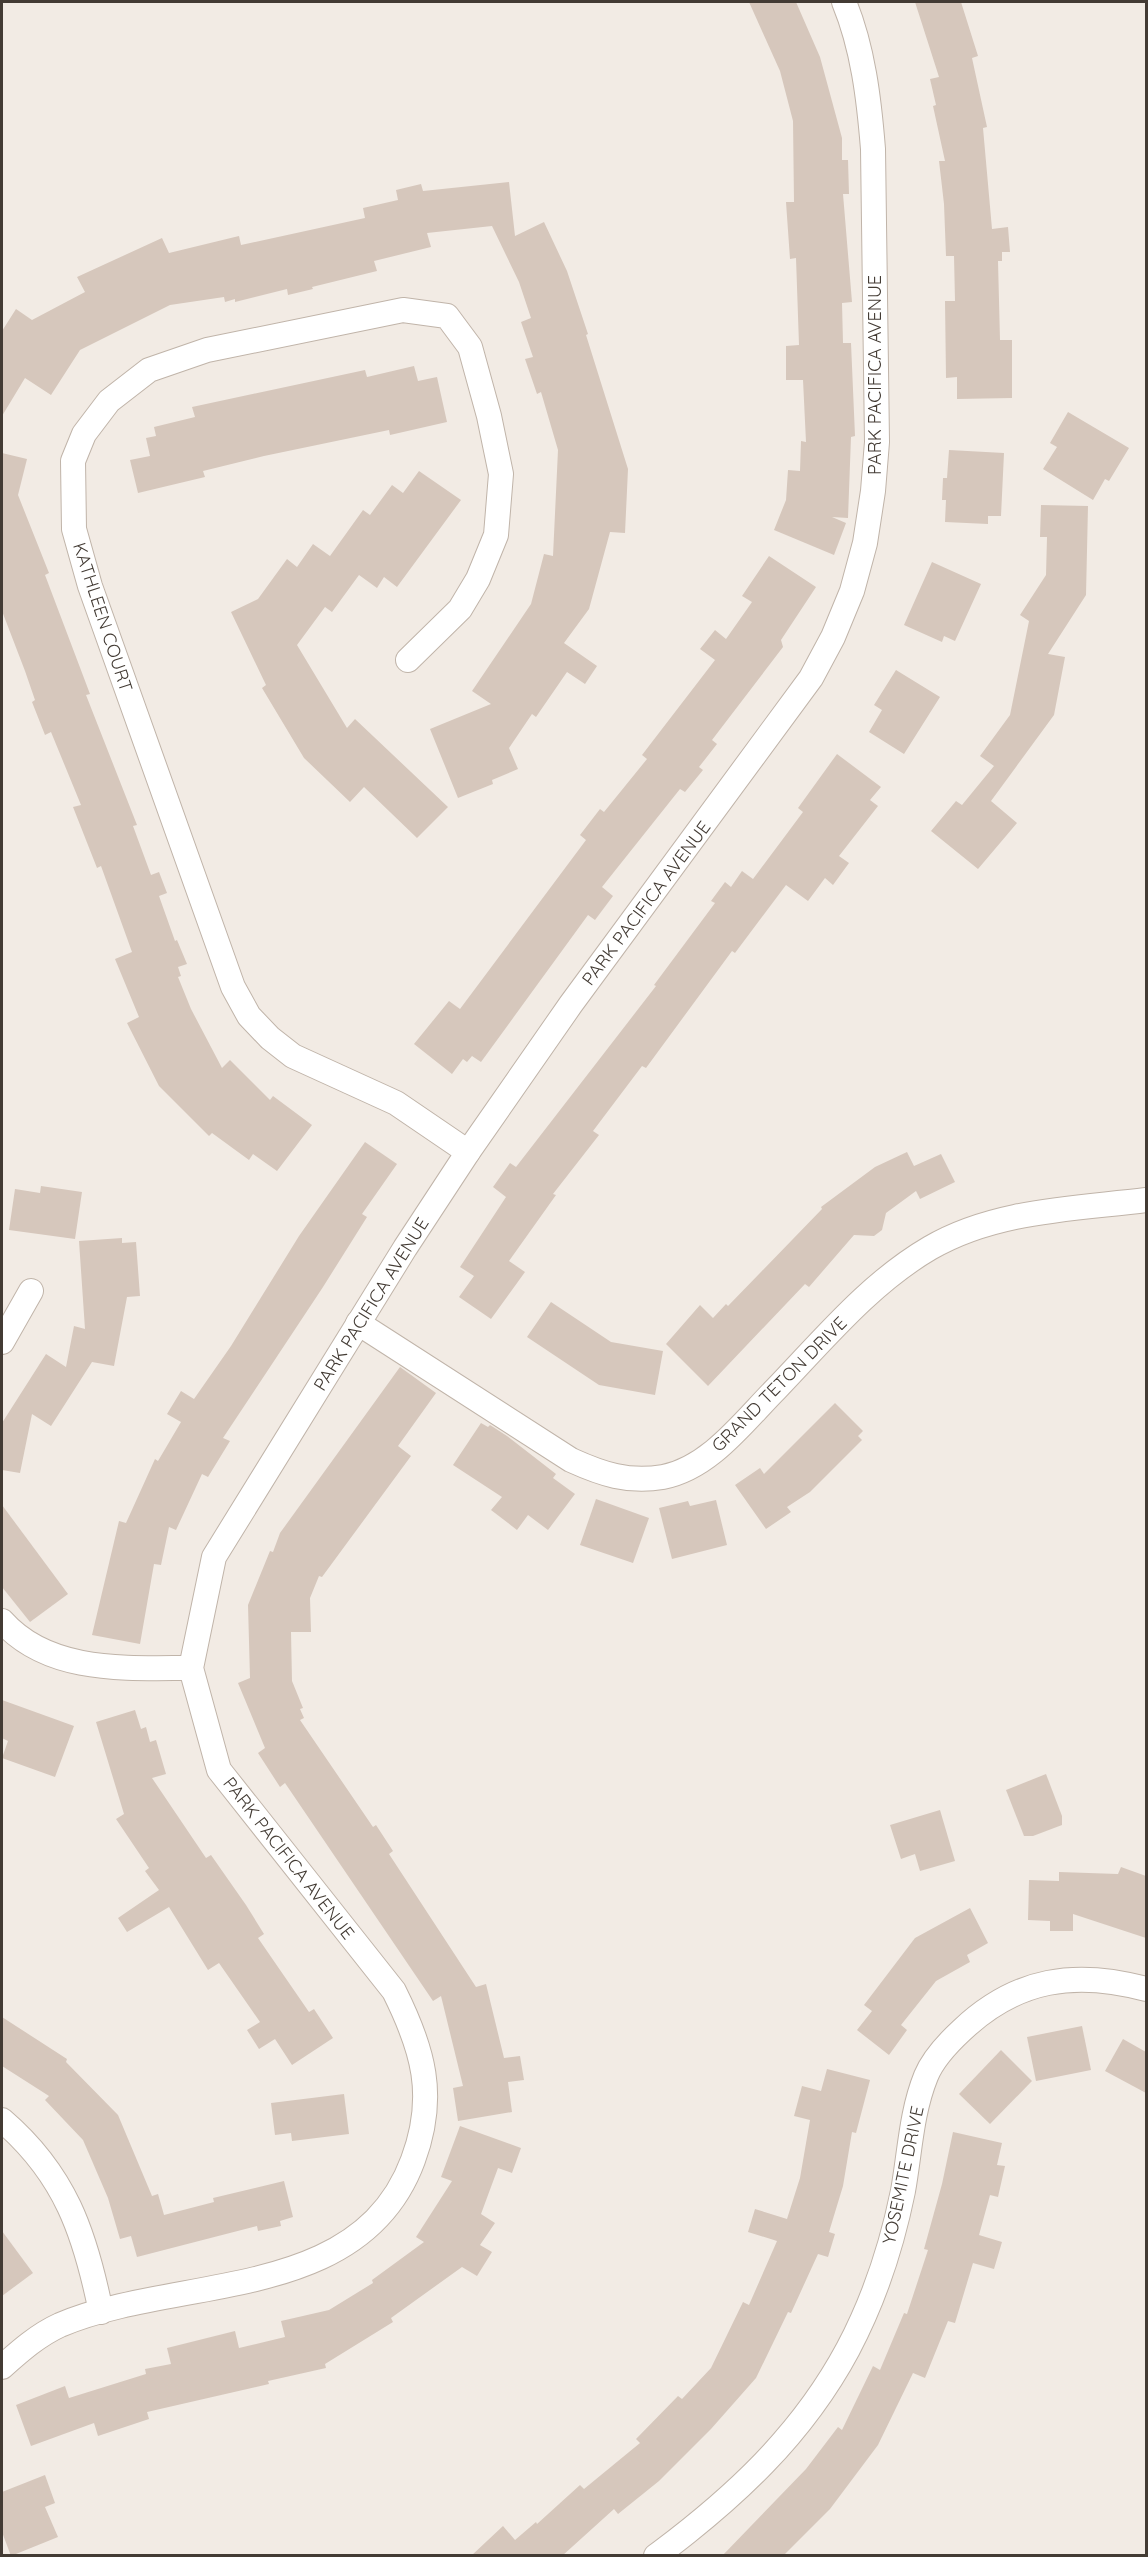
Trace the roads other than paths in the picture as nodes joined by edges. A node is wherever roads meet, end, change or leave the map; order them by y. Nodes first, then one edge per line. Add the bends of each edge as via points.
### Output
1 (844, 2) edge
2 (408, 660) dead end
3 (468, 1152) junction
4 (1146, 1200) edge
5 (31, 1291) dead end
6 (358, 1323) junction
7 (2, 1342) edge
8 (2, 1621) edge
9 (191, 1668) junction
10 (1146, 1989) edge
11 (2, 2120) edge
12 (101, 2312) junction
13 (2, 2367) edge
14 (656, 2556) edge

1 - 3 street, PARK PACIFICA AVENUE via 860,54 873,149 877,442 865,543 852,591 811,678 571,1004
2 - 3 street, KATHLEEN COURT via 460,609 478,579 496,535 501,474 489,416 470,347 447,316 403,310 207,350 148,370 109,401 84,434 73,461 74,529 90,586 233,987 249,1016 293,1056 396,1103
3 - 6 street, PARK PACIFICA AVENUE
4 - 6 street, GRAND TETON DRIVE via 1027,1215 978,1226 932,1247 893,1273 856,1306 723,1444 695,1464 665,1477 634,1480 604,1475 571,1460
5 - 7 street
6 - 9 street, PARK PACIFICA AVENUE via 214,1557
8 - 9 street via 32,1644 91,1666
9 - 12 street, PARK PACIFICA AVENUE via 219,1770 394,1990 423,2061 426,2096 422,2135 408,2175 385,2209 356,2237 319,2260 279,2273
10 - 14 street, YOSEMITE DRIVE via 1083,1979 1046,1982 1004,1998 980,2013 950,2042 927,2073 914,2110 894,2230 867,2309 848,2349 795,2431 761,2469
11 - 12 street via 20,2136 66,2195 81,2230
12 - 13 street, PARK PACIFICA AVENUE via 60,2325 27,2344

